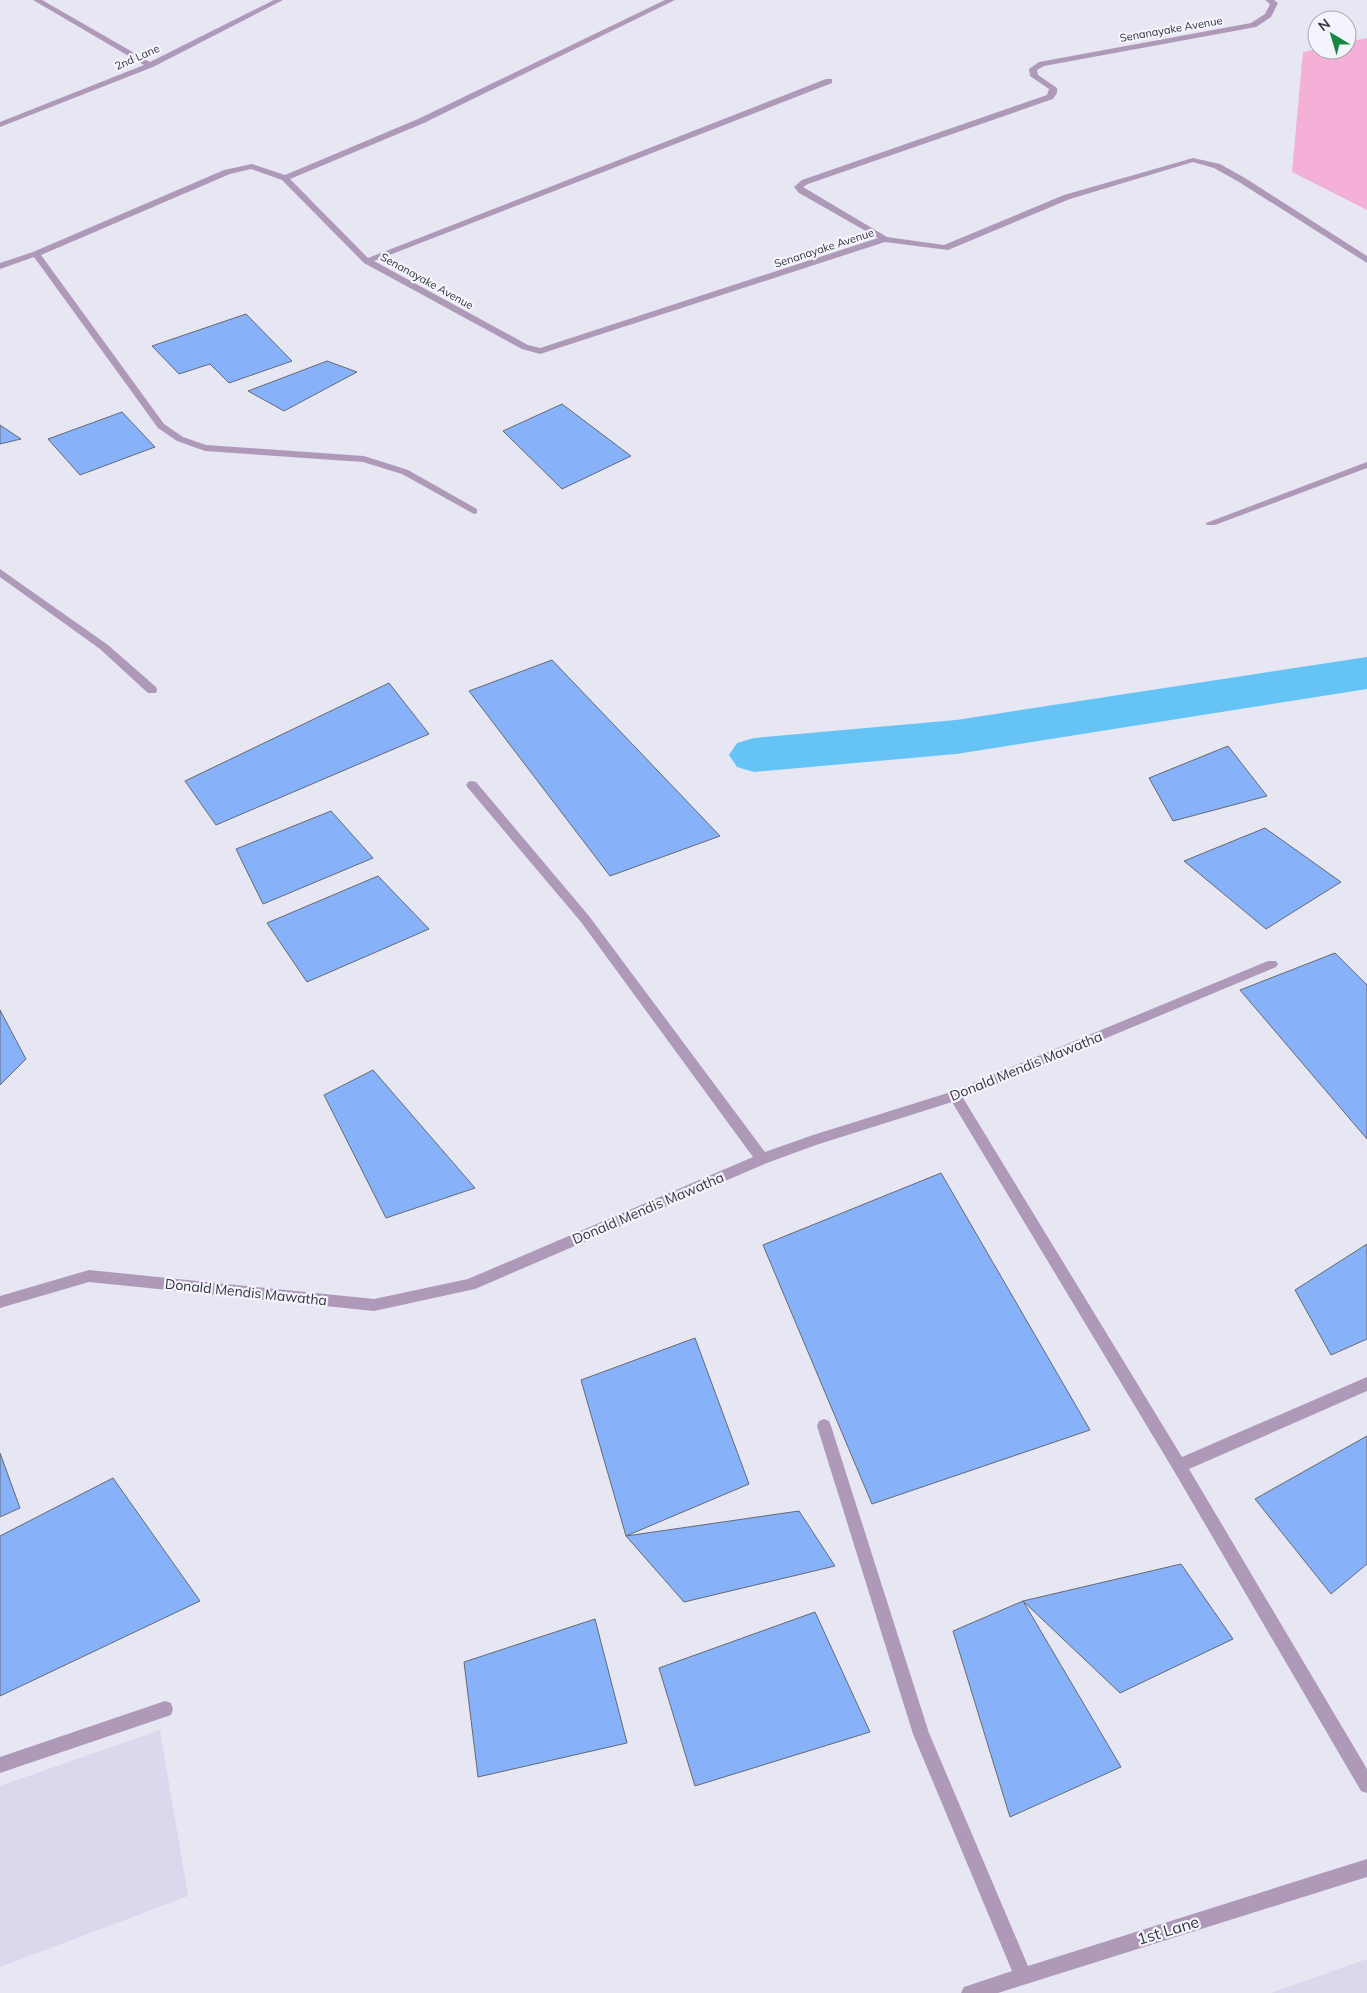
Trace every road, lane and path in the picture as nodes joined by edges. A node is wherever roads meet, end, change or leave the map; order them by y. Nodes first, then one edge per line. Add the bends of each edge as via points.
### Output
1 (37, 0) edge
2 (279, 0) edge
3 (671, 0) edge
4 (1269, 0) edge
5 (150, 65) junction
6 (829, 81) dead end
7 (0, 125) edge
8 (285, 178) junction
9 (886, 239) junction
10 (36, 254) junction
11 (367, 260) junction
12 (1367, 260) edge
13 (0, 266) edge
14 (1367, 465) edge
15 (474, 511) dead end
16 (1211, 523) dead end
17 (0, 572) edge
18 (152, 690) dead end
19 (472, 785) dead end
20 (1272, 964) dead end
21 (955, 1096) junction
22 (762, 1159) junction
23 (0, 1302) edge
24 (1367, 1384) edge
25 (824, 1426) dead end
26 (1179, 1466) junction
27 (164, 1709) dead end
28 (0, 1765) edge
29 (1367, 1785) edge
30 (1367, 1868) edge
31 (1023, 1976) junction
32 (970, 1993) edge

1 - 5 street
2 - 5 street, 2nd Lane
3 - 8 street via 421,121
4 - 9 street, Senanayake Avenue via 1274,4 1268,15 1253,25 1042,64 1033,69 1034,76 1053,88 1054,93 1050,97 804,182 798,187
5 - 7 street, 2nd Lane
6 - 11 street
8 - 10 street, Senanayake Avenue via 252,166 227,172
8 - 11 street, Senanayake Avenue
9 - 11 street, Senanayake Avenue via 540,351 525,347
9 - 12 street via 945,248 1067,197 1193,160 1216,166 1242,180
10 - 13 street, Senanayake Avenue
10 - 15 street via 161,426 180,439 205,448 364,459 405,472
14 - 16 street
17 - 18 street via 104,647
19 - 22 street via 585,919
20 - 21 street, Donald Mendis Mawatha
21 - 22 street, Donald Mendis Mawatha
21 - 26 street
22 - 23 street, Donald Mendis Mawatha via 470,1285 374,1306 89,1276
24 - 26 street
25 - 31 street via 921,1734
26 - 29 street
27 - 28 street
30 - 31 street, 1st Lane
31 - 32 street, 1st Lane

